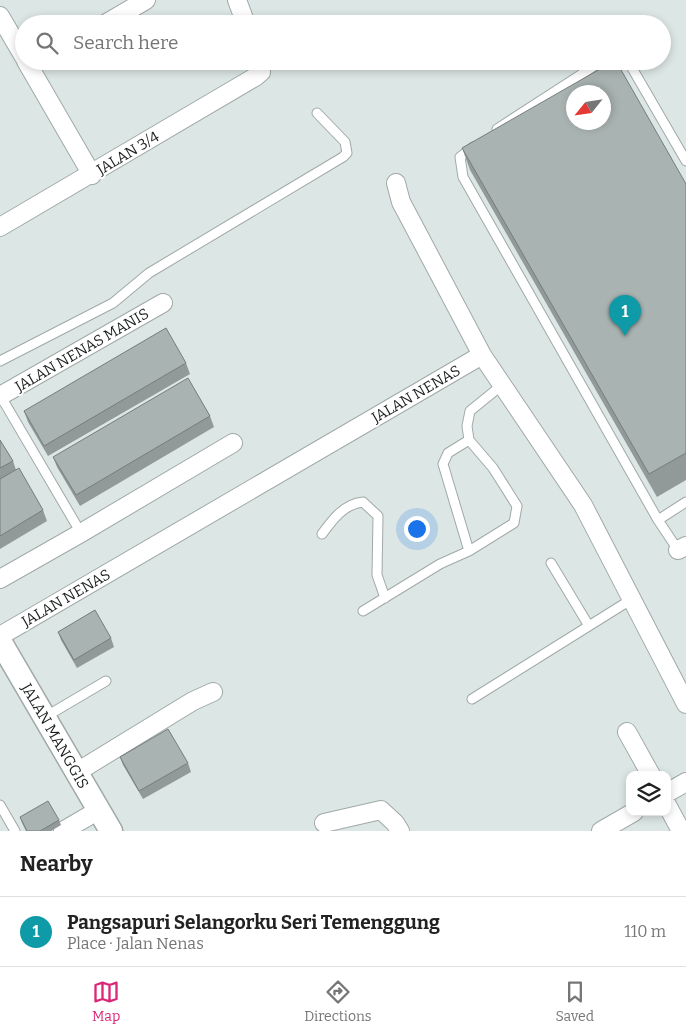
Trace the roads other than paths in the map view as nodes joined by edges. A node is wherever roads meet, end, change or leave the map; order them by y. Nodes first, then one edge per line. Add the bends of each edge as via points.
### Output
1 (146, 0) edge
2 (237, 0) edge
3 (120, 15) edge
4 (243, 15) edge
5 (0, 16) edge
6 (15, 39) edge
7 (34, 70) edge
8 (255, 70) edge
9 (588, 70) edge
10 (633, 70) edge
11 (317, 113) dead end
12 (686, 161) edge
13 (92, 174) junction
14 (396, 183) dead end
15 (0, 228) edge
16 (163, 303) dead end
17 (482, 355) junction
18 (0, 361) edge
19 (502, 385) junction
20 (0, 396) edge
21 (469, 440) junction
22 (233, 443) dead end
23 (686, 502) edge
24 (658, 520) junction
25 (81, 533) junction
26 (322, 534) dead end
27 (682, 548) edge
28 (469, 551) junction
29 (551, 563) dead end
30 (0, 579) edge
31 (385, 598) junction
32 (632, 599) junction
33 (362, 612) dead end
34 (589, 626) junction
35 (0, 636) edge
36 (0, 640) edge
37 (106, 680) dead end
38 (681, 683) edge
39 (213, 692) dead end
40 (472, 699) dead end
41 (686, 704) edge
42 (44, 717) junction
43 (627, 732) dead end
44 (649, 771) edge
45 (77, 772) junction
46 (686, 782) edge
47 (671, 791) edge
48 (0, 805) edge
49 (99, 810) junction
50 (671, 812) edge
51 (627, 816) edge
52 (324, 823) dead end
53 (15, 831) edge
54 (63, 831) edge
55 (111, 831) edge
56 (400, 831) edge
57 (601, 831) edge
58 (681, 831) edge

1 - 3 street
2 - 4 street
5 - 6 street
7 - 13 street
8 - 13 street, JALAN 3/4
9 - 24 lane via 460,157 463,177
10 - 12 lane
11 - 18 lane via 345,142 347,153 344,157 149,273 114,303
13 - 15 street, JALAN 3/4
14 - 17 street via 401,202
16 - 20 street, JALAN NENAS MANIS
17 - 19 street
17 - 35 street, JALAN NENAS
19 - 21 lane via 470,411
19 - 32 street via 583,505
20 - 25 lane
21 - 28 lane via 448,453 443,464
21 - 28 lane via 493,468 517,506 514,523
22 - 25 street
23 - 24 lane
24 - 27 lane
25 - 30 street
26 - 31 lane via 334,518 352,503 362,502 378,516 377,575
28 - 31 lane via 440,564
29 - 34 lane
31 - 33 lane
32 - 34 lane
32 - 38 street
34 - 40 lane
36 - 42 street, JALAN MANGGIS
37 - 42 lane
38 - 41 street
39 - 45 street
42 - 45 street, JALAN MANGGIS
43 - 44 street
45 - 49 street, JALAN MANGGIS
46 - 47 street
48 - 53 lane
49 - 54 street
49 - 55 street, JALAN MANGGIS
50 - 58 street
51 - 57 street
52 - 56 street via 381,810

